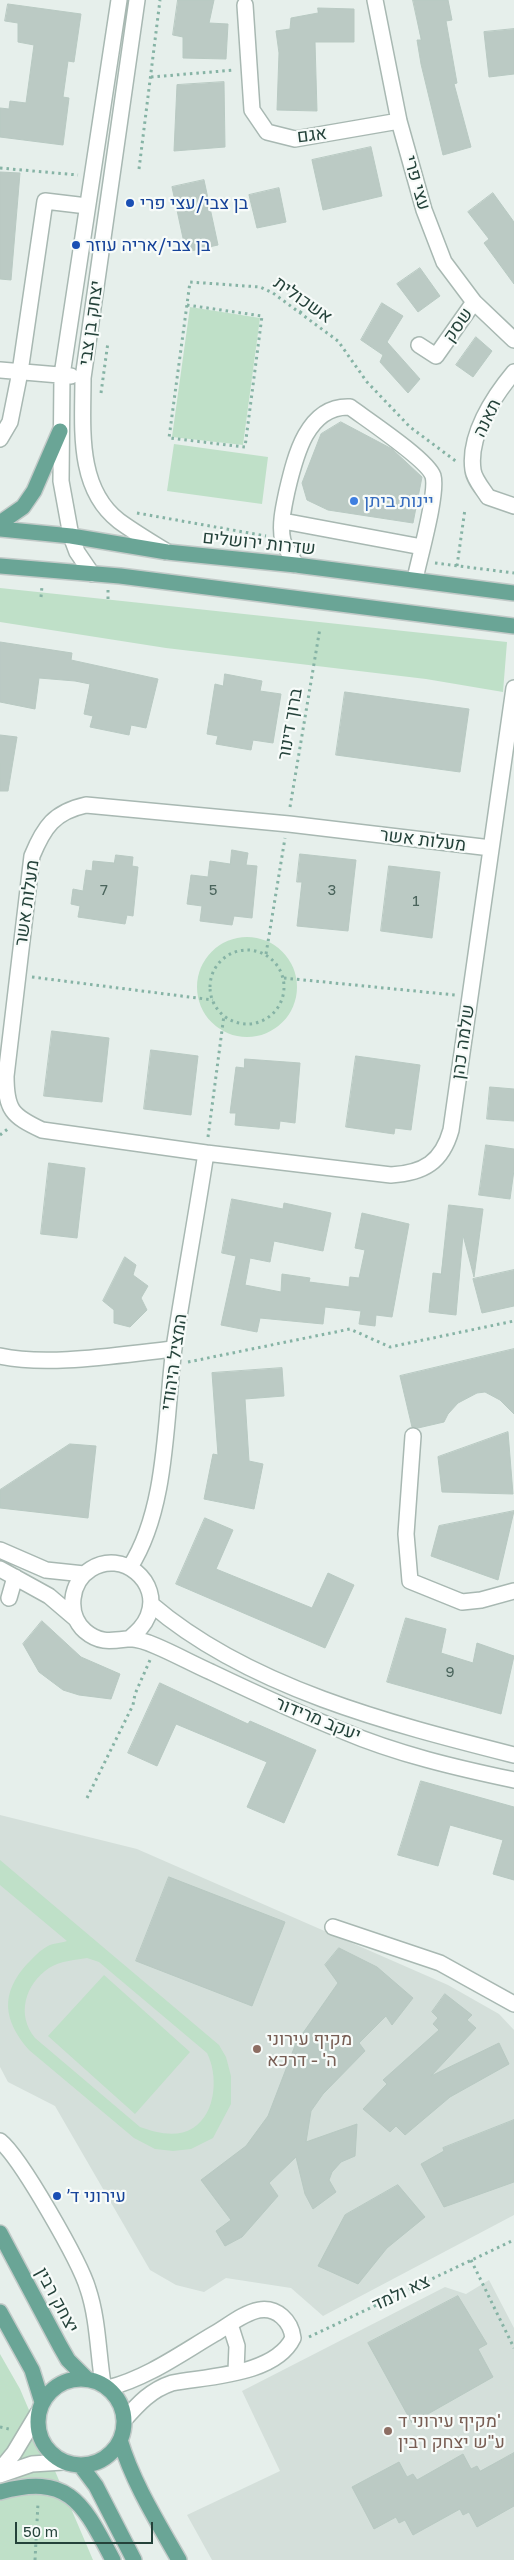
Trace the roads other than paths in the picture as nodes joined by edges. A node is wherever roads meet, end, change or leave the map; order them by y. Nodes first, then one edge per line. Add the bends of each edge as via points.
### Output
1 (119, 0) edge
2 (137, 0) edge
3 (374, 0) edge
4 (245, 5) dead end
5 (400, 121) junction
6 (87, 206) junction
7 (474, 302) junction
8 (514, 340) edge
9 (420, 345) dead end
10 (0, 370) edge
11 (20, 372) junction
12 (514, 372) edge
13 (62, 375) junction
14 (84, 378) junction
15 (60, 431) junction
16 (0, 439) edge
17 (514, 506) edge
18 (283, 521) junction
19 (0, 523) edge
20 (0, 529) edge
21 (71, 536) junction
22 (422, 547) junction
23 (166, 552) junction
24 (296, 565) junction
25 (0, 566) edge
26 (92, 574) junction
27 (415, 580) junction
28 (514, 593) edge
29 (514, 626) edge
30 (514, 688) edge
31 (491, 848) junction
32 (206, 1153) junction
33 (0, 1356) edge
34 (173, 1357) junction
35 (413, 1436) dead end
36 (0, 1550) edge
37 (130, 1566) junction
38 (0, 1569) edge
39 (84, 1574) junction
40 (15, 1577) junction
41 (514, 1591) edge
42 (9, 1598) dead end
43 (151, 1604) junction
44 (76, 1619) junction
45 (129, 1639) junction
46 (514, 1756) edge
47 (514, 1780) edge
48 (333, 1928) dead end
49 (514, 2004) edge
50 (0, 2141) edge
51 (0, 2233) edge
52 (0, 2312) edge
53 (230, 2324) junction
54 (236, 2371) junction
55 (87, 2379) junction
56 (105, 2386) junction
57 (40, 2408) junction
58 (124, 2420) junction
59 (120, 2440) junction
60 (64, 2462) junction
61 (81, 2466) junction
62 (0, 2470) edge
63 (0, 2475) edge
64 (0, 2492) edge
65 (113, 2560) edge
66 (134, 2560) edge
67 (179, 2560) edge

1 - 6 street, יצחק בן צבי
2 - 14 street, יצחק בן צבי
3 - 5 street, עצי פרי
4 - 5 street, אגם via 252,110 267,132 295,139
5 - 7 street, עצי פרי via 424,210 444,262
6 - 11 street via 45,201
6 - 13 street, יצחק בן צבי
7 - 8 street, עצי פרי
7 - 9 street, שסק via 436,356
10 - 11 street
11 - 13 street
11 - 16 street via 10,422
12 - 17 street, תאנה via 482,422 475,440 473,470 488,497
13 - 14 street
13 - 15 street, יצחק בן צבי
14 - 23 street, יצחק בן צבי via 86,471 97,495 118,520
15 - 19 main road via 34,491 23,507
15 - 21 street, יצחק בן צבי via 61,481
18 - 22 street
18 - 22 street via 294,458 308,430 322,414 337,407 350,407 422,461 433,476
18 - 24 street via 283,540
20 - 21 main road, שדרות ירושלים
21 - 23 main road, שדרות ירושלים
21 - 26 street, יצחק בן צבי
22 - 27 street
23 - 24 main road, שדרות ירושלים
24 - 27 main road, שדרות ירושלים
25 - 26 main road
26 - 29 main road
27 - 28 main road, שדרות ירושלים
30 - 31 street, שלמה כהן
31 - 32 street, שלמה כהן via 446,1149 430,1164 412,1174
31 - 32 street, מעלות אשר via 86,805 68,809 53,820 41,835 32,856 6,1099 19,1119 42,1130
32 - 34 street, המציל היהודי
33 - 34 street via 44,1360
34 - 37 street, המציל היהודי via 159,1483 149,1530
35 - 41 street via 406,1534 410,1581 462,1602
36 - 39 street via 46,1570
37 - 39 street via 111,1562
37 - 43 street via 142,1576
38 - 40 street
39 - 44 street via 73,1596
40 - 42 street
40 - 44 street via 48,1596
43 - 45 street via 142,1628
43 - 46 street, יעקב מרידור via 181,1628 276,1680 333,1703 411,1728
44 - 45 street via 83,1629 98,1639 117,1642
45 - 47 street, יעקב מרידור via 155,1646 342,1739
48 - 49 street via 440,1963
50 - 56 street via 39,2196 88,2289
51 - 55 main road, יצחק רבין via 68,2360
52 - 57 main road via 32,2370
53 - 54 street via 237,2352
53 - 54 street via 259,2310 277,2312 284,2318 293,2338 288,2347 266,2363
53 - 56 street via 132,2380
54 - 58 street via 161,2387 143,2399
55 - 56 main road
55 - 57 main road via 61,2384 49,2393
56 - 58 main road via 119,2402
57 - 60 main road via 37,2425 45,2447
57 - 62 street via 14,2453
58 - 59 main road
59 - 61 main road via 108,2456 91,2465
59 - 67 main road via 148,2506
60 - 61 main road
60 - 63 street via 32,2464
61 - 66 main road via 96,2486
64 - 65 main road via 30,2485 67,2494 84,2508

